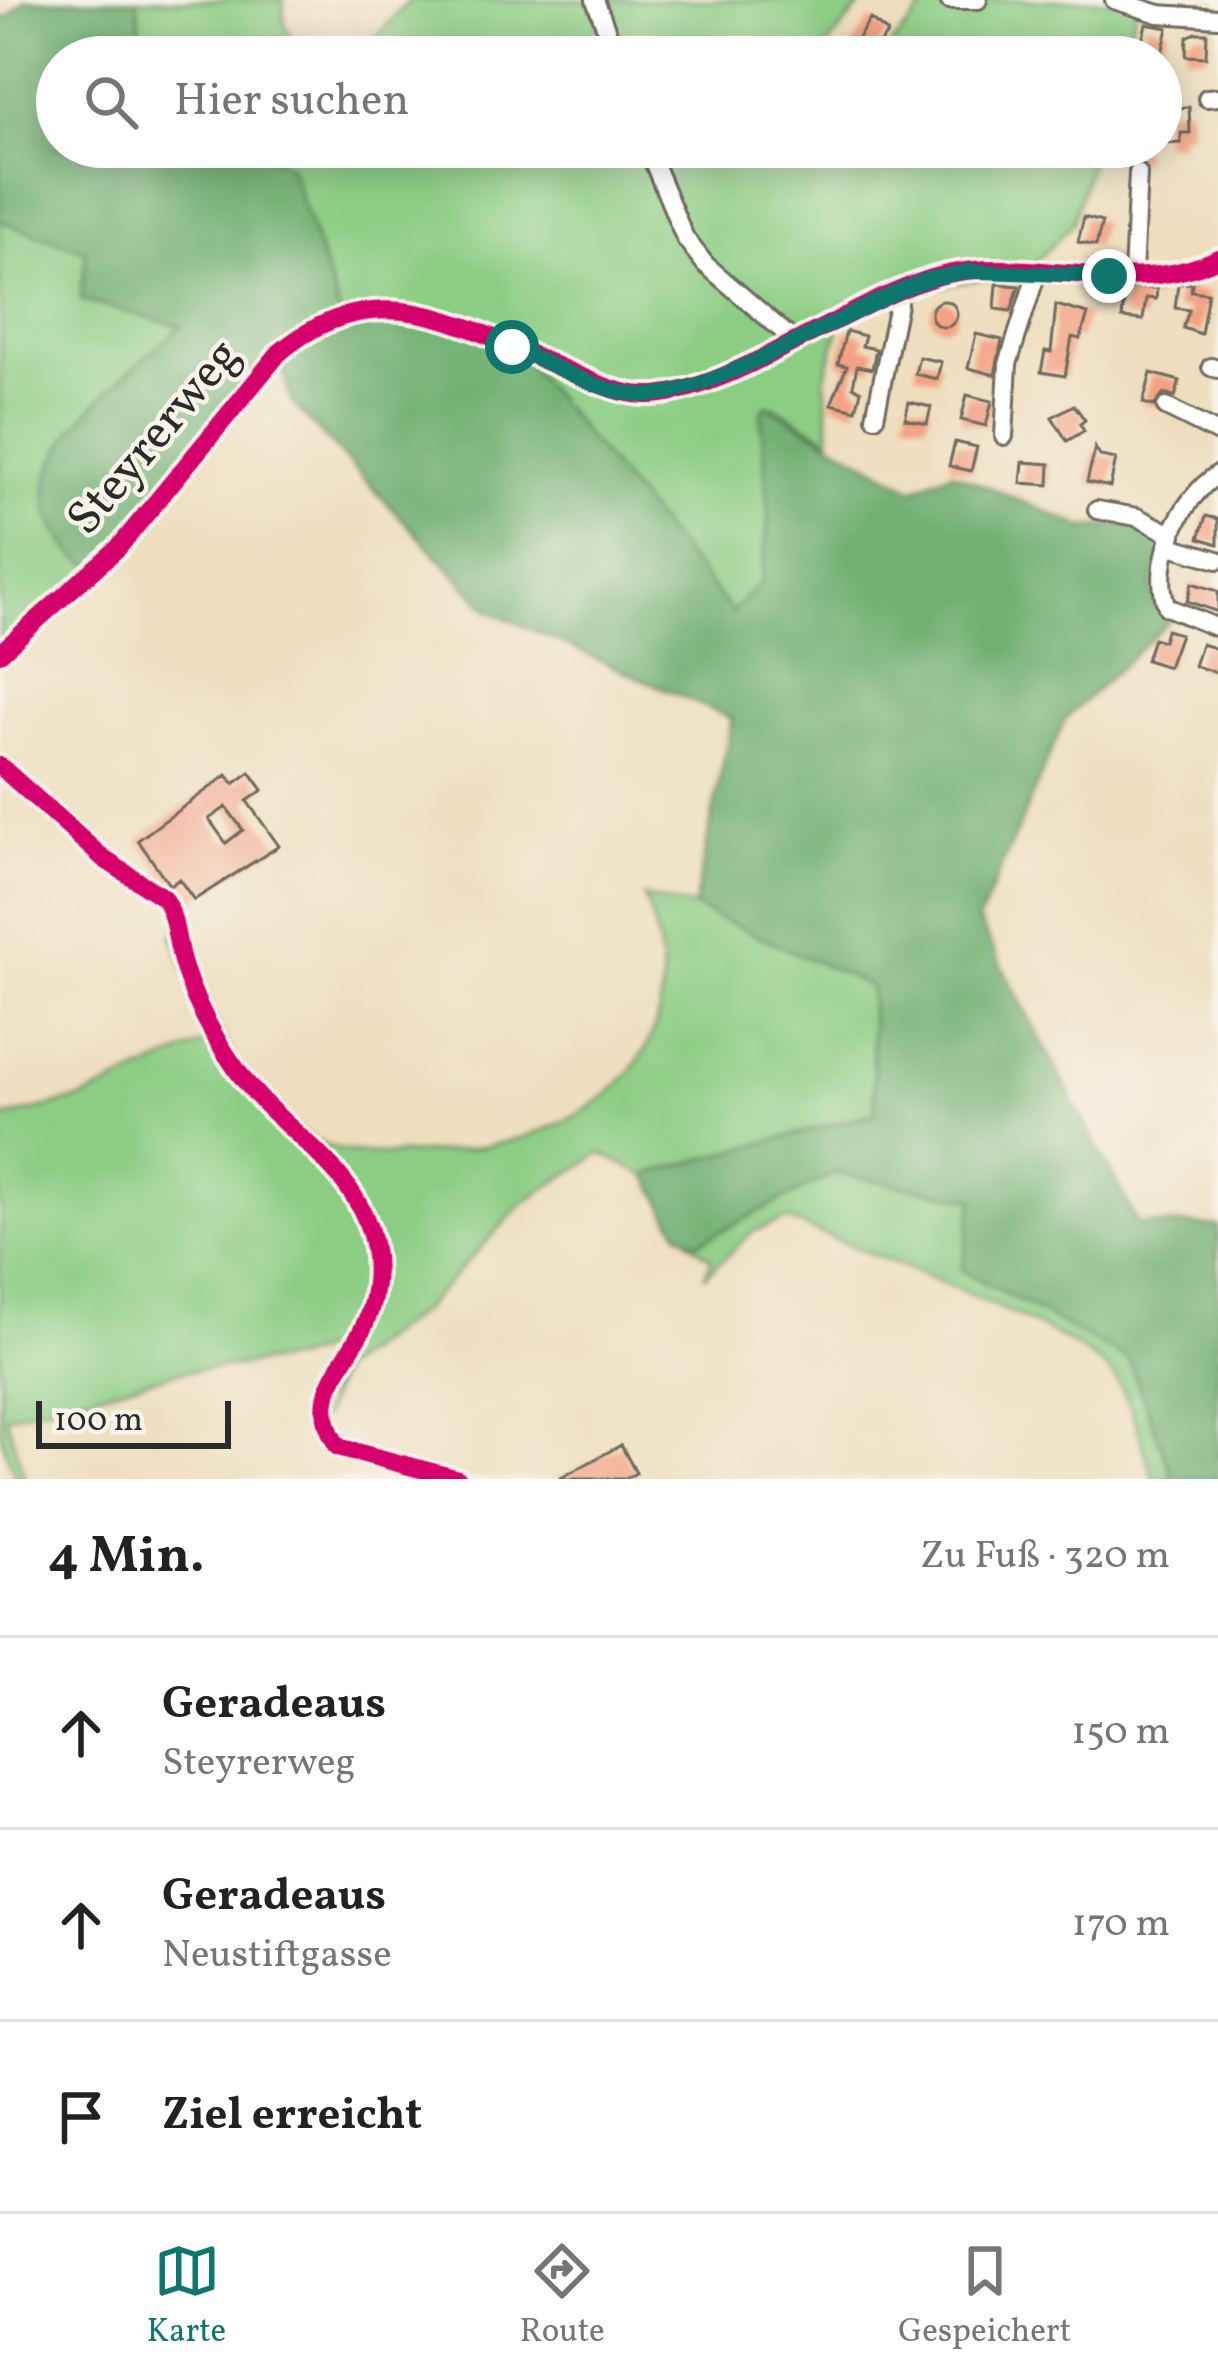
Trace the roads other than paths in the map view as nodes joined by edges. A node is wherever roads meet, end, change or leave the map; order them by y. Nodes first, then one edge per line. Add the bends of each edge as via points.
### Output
1 (595, 0) edge
2 (949, 0) edge
3 (978, 0) edge
4 (1114, 0) edge
5 (1199, 0) edge
6 (1218, 17) edge
7 (1192, 18) junction
8 (609, 36) edge
9 (657, 168) edge
10 (1138, 173) dead end
11 (1218, 257) edge
12 (1037, 272) junction
13 (1133, 275) junction
14 (894, 292) junction
15 (792, 339) junction
16 (1166, 407) dead end
17 (874, 417) dead end
18 (1218, 433) edge
19 (1004, 436) dead end
20 (1218, 474) edge
21 (1097, 511) dead end
22 (1172, 541) junction
23 (1218, 560) edge
24 (1218, 628) edge
25 (0, 653) edge
26 (0, 766) edge
27 (458, 1479) edge

1 - 8 street
2 - 3 street
4 - 7 street
5 - 7 street
6 - 7 street
9 - 15 street via 695,251
10 - 13 street
11 - 13 street, Steyrerweg
12 - 13 street, Steyrerweg
12 - 14 street, Steyrerweg via 968,271
12 - 19 street via 1008,364
14 - 15 street, Steyrerweg
14 - 17 street
15 - 25 street, Steyrerweg via 708,380 646,396 434,314 376,309 329,322 263,369 118,547
16 - 18 street
20 - 22 street via 1188,502
21 - 22 street via 1137,517
22 - 23 street
22 - 24 street via 1161,583 1167,607
26 - 27 street via 104,859 164,898 193,992 222,1048 269,1110 325,1158 364,1215 375,1251 374,1288 363,1328 326,1388 329,1434 338,1447

